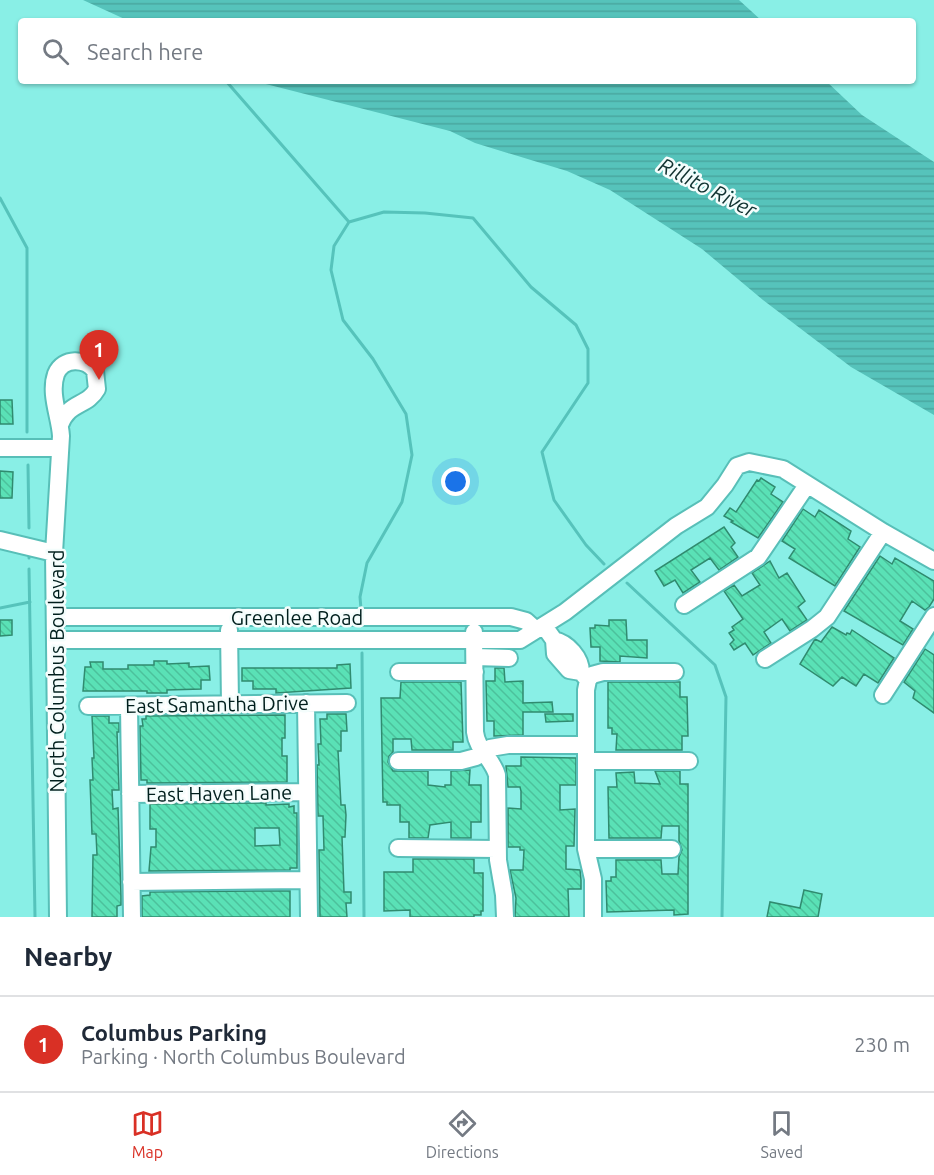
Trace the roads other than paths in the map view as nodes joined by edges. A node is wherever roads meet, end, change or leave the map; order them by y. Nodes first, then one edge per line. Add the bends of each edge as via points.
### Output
1 (60, 425) dead end
2 (0, 448) edge
3 (60, 448) junction
4 (807, 485) junction
5 (883, 532) junction
6 (0, 540) edge
7 (54, 554) junction
8 (934, 561) edge
9 (684, 605) dead end
10 (934, 616) edge
11 (55, 617) junction
12 (228, 617) junction
13 (474, 617) junction
14 (540, 628) junction
15 (55, 640) junction
16 (229, 640) junction
17 (475, 657) junction
18 (509, 658) dead end
19 (765, 659) dead end
20 (399, 672) dead end
21 (675, 672) dead end
22 (585, 676) junction
23 (883, 694) dead end
24 (306, 703) junction
25 (347, 703) dead end
26 (230, 704) junction
27 (88, 706) dead end
28 (129, 706) junction
29 (484, 752) junction
30 (586, 753) junction
31 (398, 761) dead end
32 (689, 761) dead end
33 (307, 792) junction
34 (130, 794) junction
35 (398, 848) dead end
36 (497, 849) junction
37 (586, 849) junction
38 (672, 849) dead end
39 (308, 880) junction
40 (131, 882) junction
41 (58, 917) edge
42 (132, 917) edge
43 (309, 917) edge
44 (505, 917) edge
45 (593, 917) edge

1 - 3 street, North Columbus Boulevard
2 - 3 street
3 - 7 street, North Columbus Boulevard
4 - 5 street
4 - 9 street via 758,556
4 - 14 street, Greenlee Road via 774,466 742,464 732,471 707,507
5 - 8 street
5 - 19 street via 827,617
6 - 7 street
7 - 11 street, North Columbus Boulevard
10 - 23 street
11 - 12 street, Greenlee Road
11 - 15 street, North Columbus Boulevard
12 - 13 street, Greenlee Road
12 - 16 street
13 - 14 street, Greenlee Road via 519,618
13 - 17 street
14 - 17 street, Greenlee Road
14 - 22 street via 554,640 555,654 568,670
15 - 16 street, Greenlee Road
15 - 41 street, North Columbus Boulevard
16 - 17 street, Greenlee Road
16 - 26 street
17 - 18 street
17 - 20 street
17 - 29 street via 475,732 478,746
21 - 22 street via 603,672
22 - 30 street
24 - 25 street, East Samantha Drive
24 - 26 street, East Samantha Drive
24 - 33 street
26 - 28 street, East Samantha Drive
27 - 28 street, East Samantha Drive
28 - 34 street
29 - 30 street via 508,745
29 - 31 street via 461,760
29 - 36 street via 495,765 497,775
30 - 32 street
30 - 37 street
33 - 34 street, East Haven Lane
33 - 39 street
34 - 40 street
35 - 36 street
36 - 44 street
37 - 38 street
37 - 45 street via 593,879
39 - 40 street
39 - 43 street
40 - 42 street

